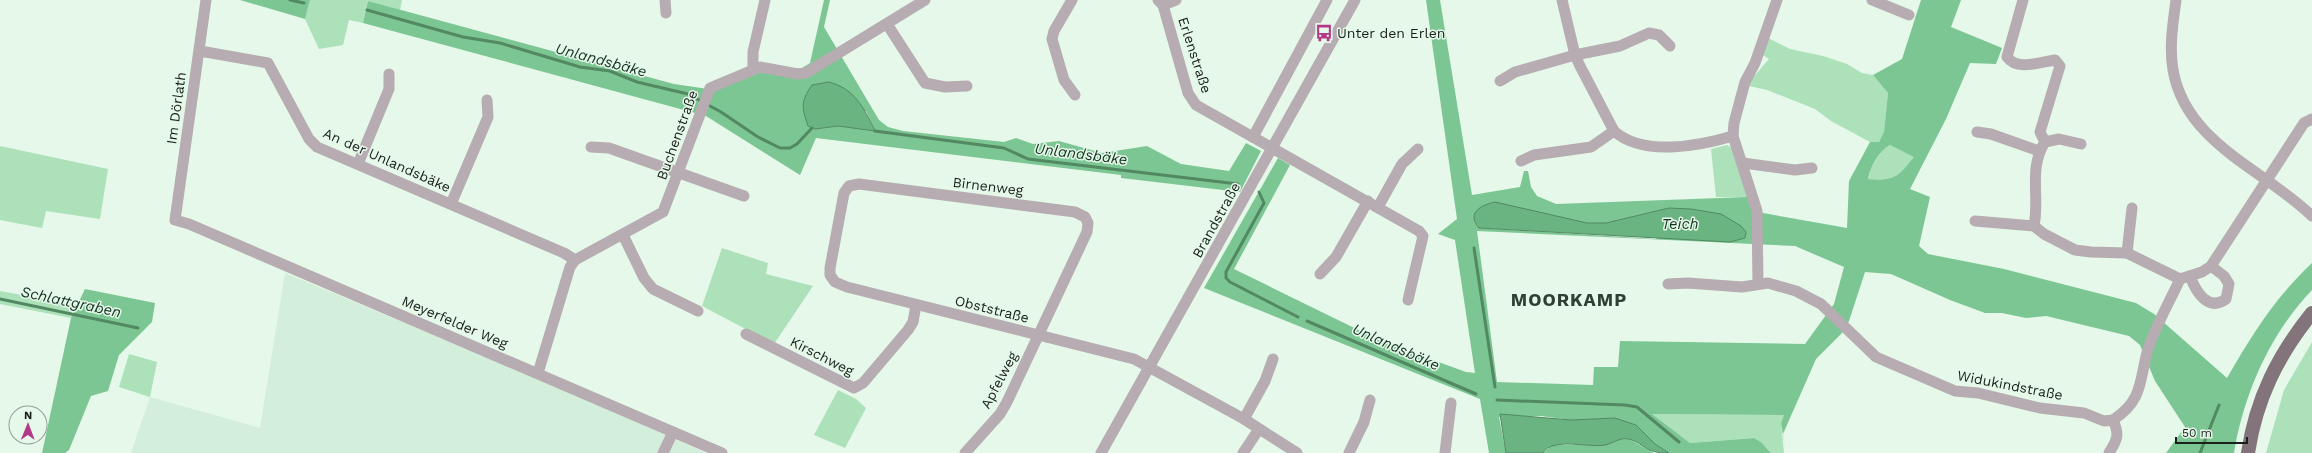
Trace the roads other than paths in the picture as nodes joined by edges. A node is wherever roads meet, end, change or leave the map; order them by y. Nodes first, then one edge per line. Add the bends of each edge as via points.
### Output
1 (206, 0) edge
2 (665, 0) edge
3 (765, 0) edge
4 (925, 0) edge
5 (1072, 0) edge
6 (1176, 0) edge
7 (1326, 0) edge
8 (1355, 0) edge
9 (1562, 0) edge
10 (1777, 0) edge
11 (2023, 0) edge
12 (2176, 0) edge
13 (1879, 1) edge
14 (1161, 2) edge
15 (666, 12) dead end
16 (1909, 15) dead end
17 (887, 24) junction
18 (1670, 46) dead end
19 (200, 51) junction
20 (1575, 55) junction
21 (753, 68) junction
22 (389, 74) dead end
23 (1500, 81) dead end
24 (967, 86) dead end
25 (1075, 95) dead end
26 (487, 100) dead end
27 (2312, 119) edge
28 (1614, 131) junction
29 (1977, 132) dead end
30 (1253, 136) junction
31 (1733, 136) junction
32 (2081, 144) dead end
33 (591, 147) dead end
34 (1273, 147) junction
35 (2042, 147) junction
36 (1418, 149) dead end
37 (1521, 161) dead end
38 (1743, 163) junction
39 (358, 164) junction
40 (1812, 168) dead end
41 (679, 172) junction
42 (2266, 179) junction
43 (744, 196) dead end
44 (1368, 201) junction
45 (451, 204) junction
46 (1378, 207) junction
47 (2132, 208) dead end
48 (2312, 216) edge
49 (175, 220) joint
50 (1975, 221) dead end
51 (2034, 226) junction
52 (623, 235) junction
53 (2128, 253) junction
54 (575, 260) junction
55 (2211, 266) junction
56 (1320, 274) dead end
57 (830, 275) joint
58 (2185, 278) junction
59 (1668, 284) dead end
60 (1758, 284) junction
61 (1408, 300) dead end
62 (916, 306) junction
63 (698, 310) dead end
64 (2312, 313) edge
65 (746, 334) dead end
66 (1038, 336) junction
67 (1273, 358) dead end
68 (1149, 366) junction
69 (538, 373) junction
70 (1370, 400) dead end
71 (1451, 403) dead end
72 (1244, 419) junction
73 (2114, 420) junction
74 (1259, 430) junction
75 (673, 432) junction
76 (663, 453) edge
77 (722, 453) edge
78 (964, 453) edge
79 (1101, 453) edge
80 (1243, 453) edge
81 (1297, 453) edge
82 (1350, 453) edge
83 (1445, 453) edge
84 (2109, 453) edge
85 (2248, 453) edge

1 - 19 street, Im Dörlath
2 - 15 street
3 - 21 street via 753,52
4 - 17 street, Buchenstraße
5 - 25 street via 1052,39 1064,80
6 - 14 street
7 - 30 street
8 - 34 street, Brandstraße
9 - 20 street
10 - 31 street via 1755,64 1745,82
11 - 35 street via 2007,57 2011,63 2018,65 2055,60 2060,66 2040,132
12 - 42 street via 2171,44 2173,63 2183,99 2191,115 2205,133
13 - 16 street
14 - 30 street, Erlenstraße via 1191,100
17 - 21 street, Buchenstraße via 806,73 798,74 767,67
17 - 24 street via 926,83 945,87
18 - 20 street via 1659,35 1649,33 1620,46
19 - 39 street, An der Unlandsbäke via 268,63 313,144
19 - 49 street, Im Dörlath
20 - 23 street via 1515,72
20 - 28 street
21 - 41 street, Buchenstraße via 714,85 708,92
22 - 39 street via 389,88
26 - 45 street via 488,116
27 - 42 street via 2304,123
28 - 31 street via 1643,146 1695,145
28 - 37 street via 1591,147 1534,155
29 - 35 street
30 - 34 street, Erlenstraße
31 - 38 street
32 - 35 street via 2059,139
33 - 41 street via 609,148
34 - 44 street, Erlenstraße
34 - 68 street, Brandstraße
35 - 51 street via 2036,169
36 - 46 street via 1402,164
38 - 40 street via 1794,170
38 - 60 street via 1757,211
39 - 45 street, An der Unlandsbäke
41 - 43 street
41 - 52 street, Buchenstraße via 663,212
42 - 48 street via 2297,201
42 - 55 street
44 - 46 street, Erlenstraße
44 - 56 street via 1336,257
45 - 54 street, An der Unlandsbäke
46 - 61 street, Erlenstraße via 1419,231 1423,236
47 - 53 street
49 - 69 street, Meyerfelder Weg
50 - 51 street
51 - 53 street via 2044,234 2082,252
52 - 54 street, Buchenstraße
52 - 63 street via 644,278 652,288
53 - 58 street
54 - 69 street via 570,268
55 - 58 street
55 - 58 street via 2224,276 2229,284 2226,299 2220,303 2212,303 2203,298
57 - 62 street, Obststraße via 835,282 847,288
57 - 66 street, Birnenweg via 844,193 849,186 858,184 1075,212 1085,217 1088,223 1087,232
58 - 73 street via 2148,349 2140,391 2126,412
59 - 60 street, Widukindstraße via 1742,287
60 - 73 street, Widukindstraße via 1796,291 1821,304 1876,357 1955,391 1978,393 2040,408 2084,413 2104,421
62 - 65 street, Kirschweg via 913,322 908,330 863,384 854,388
62 - 66 street, Obststraße
64 - 85 main road via 2289,341 2275,367 2260,405
66 - 68 street, Obststraße via 1134,359
66 - 78 street, Apfelweg via 1003,408
67 - 72 street via 1265,381
68 - 72 street, Obststraße
68 - 79 street, Brandstraße
69 - 75 street, Meyerfelder Weg
70 - 82 street via 1364,422
71 - 83 street
72 - 74 street, Obststraße
73 - 84 street via 2119,432
74 - 80 street
74 - 81 street, Obststraße
75 - 76 street
75 - 77 street, Meyerfelder Weg

